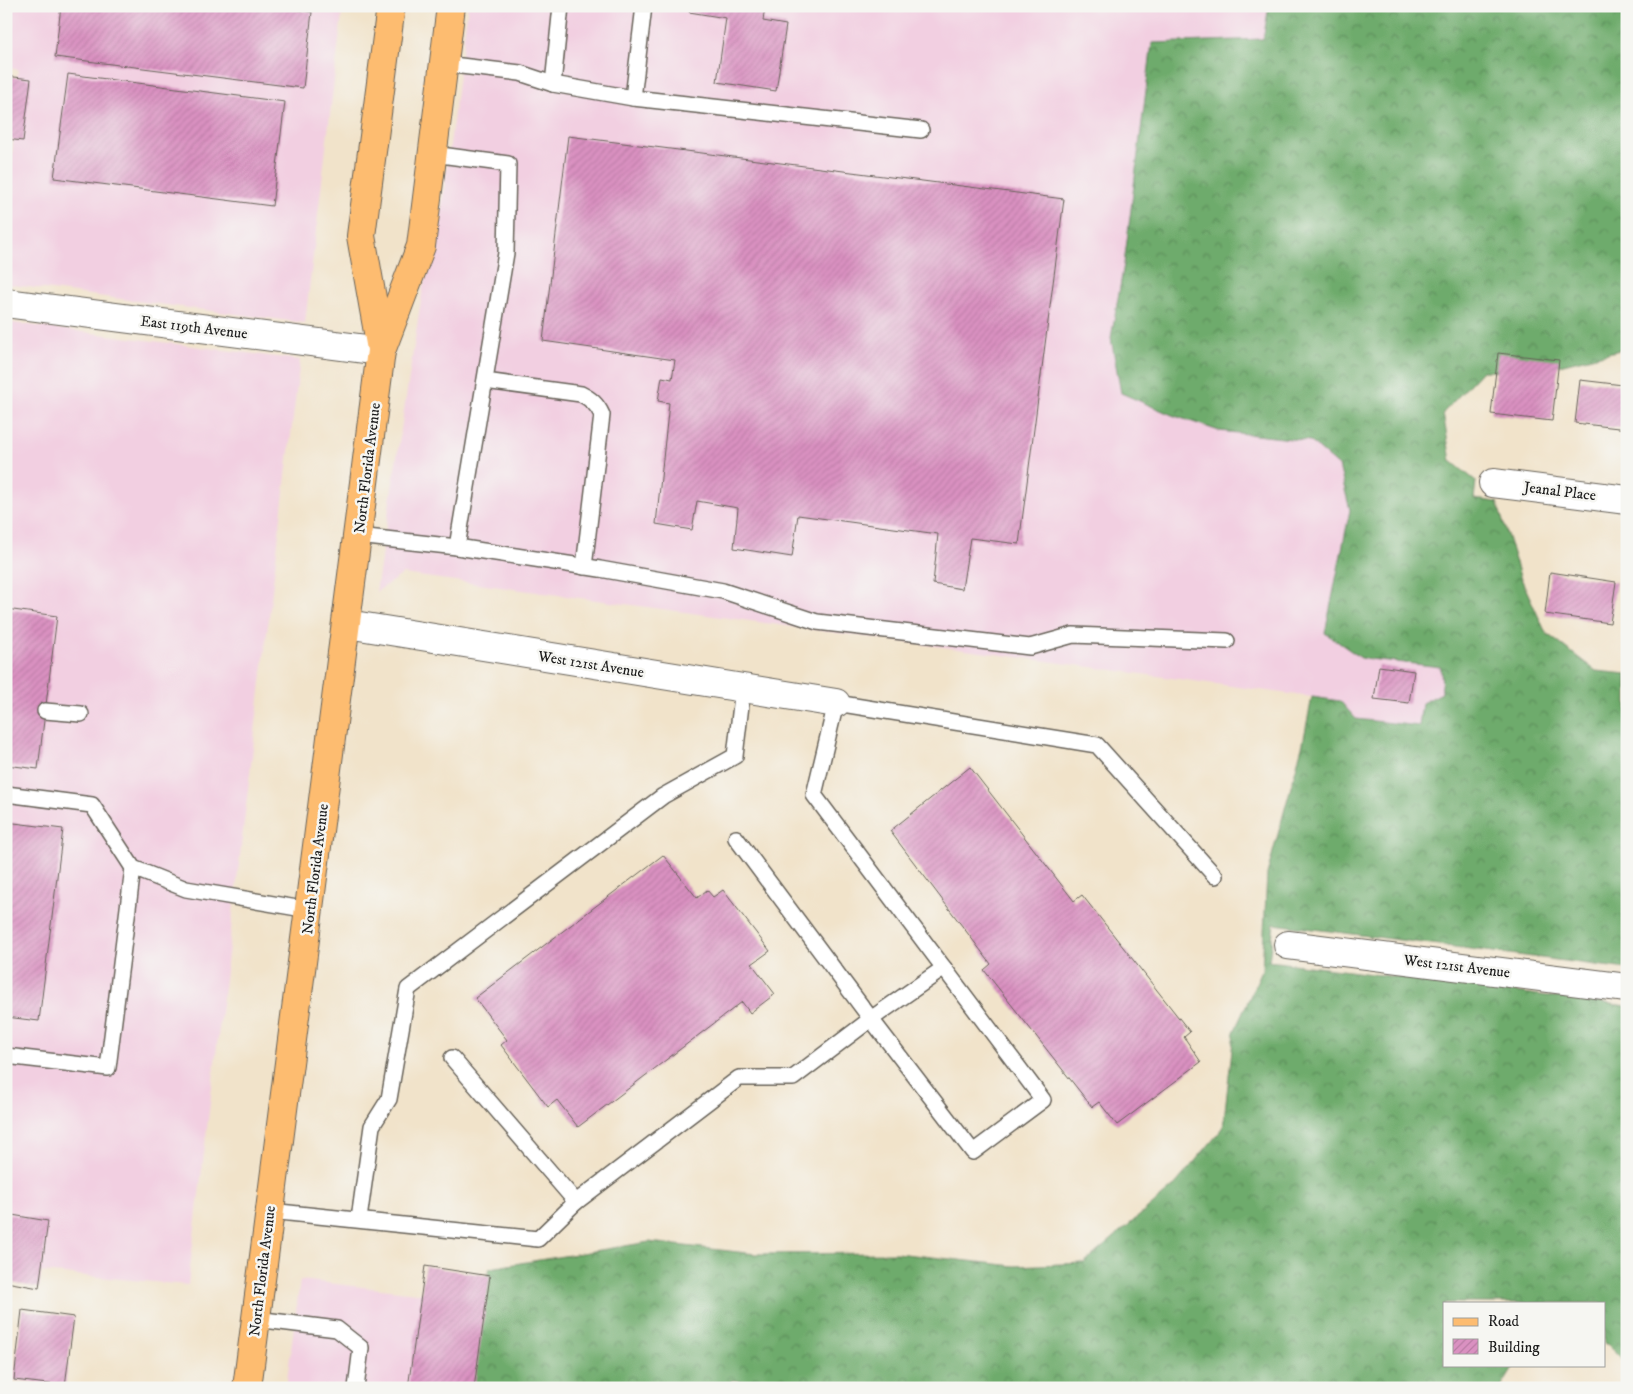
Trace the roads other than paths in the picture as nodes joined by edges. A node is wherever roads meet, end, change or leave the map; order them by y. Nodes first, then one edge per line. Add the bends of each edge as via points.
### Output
1 (392, 6) edge
2 (451, 6) edge
3 (561, 6) edge
4 (644, 6) edge
5 (444, 64) junction
6 (553, 84) junction
7 (632, 98) junction
8 (921, 130) dead end
9 (432, 154) junction
10 (6, 304) edge
11 (381, 351) junction
12 (485, 381) junction
13 (1493, 482) dead end
14 (1627, 500) edge
15 (358, 536) junction
16 (457, 547) junction
17 (584, 566) junction
18 (347, 624) junction
19 (1227, 641) dead end
20 (743, 688) junction
21 (836, 703) junction
22 (45, 711) dead end
23 (80, 714) dead end
24 (6, 794) edge
25 (736, 838) dead end
26 (133, 868) junction
27 (1216, 876) dead end
28 (309, 910) junction
29 (1288, 945) dead end
30 (944, 968) junction
31 (1627, 988) edge
32 (871, 1019) junction
33 (6, 1056) edge
34 (452, 1058) dead end
35 (576, 1202) junction
36 (270, 1211) junction
37 (359, 1219) junction
38 (256, 1319) junction
39 (247, 1388) edge
40 (356, 1388) edge

1 - 11 main road, North Florida Avenue via 361,236
2 - 5 main road, North Florida Avenue
3 - 6 lane
4 - 7 lane
5 - 6 lane via 520,74
5 - 9 main road, North Florida Avenue
6 - 7 lane
7 - 8 lane
9 - 11 main road, North Florida Avenue via 421,246
9 - 12 lane via 508,164 506,253
10 - 11 street, East 119th Avenue
11 - 15 main road, North Florida Avenue
12 - 16 lane
12 - 17 lane via 581,394 599,408 602,415
13 - 14 street, Jeanal Place
15 - 16 lane
15 - 18 main road, North Florida Avenue
16 - 17 lane
17 - 19 lane via 723,591 817,622 1030,647 1073,635
18 - 20 street, West 121st Avenue
18 - 28 main road, North Florida Avenue
20 - 21 street, West 121st Avenue
20 - 37 lane via 735,756 663,796 408,989 390,1099 372,1126
21 - 27 lane via 1097,745
21 - 30 lane via 814,795
22 - 23 lane
24 - 26 lane via 92,805
25 - 32 lane
26 - 28 lane via 186,889
26 - 33 lane via 108,1068
28 - 36 main road, North Florida Avenue
29 - 31 street, West 121st Avenue
30 - 32 lane
30 - 32 lane via 1044,1100 973,1152
32 - 35 lane via 793,1078 739,1078
34 - 35 lane
35 - 37 lane via 538,1239
36 - 37 lane
36 - 38 main road, North Florida Avenue
38 - 39 main road, North Florida Avenue
38 - 40 lane via 337,1329 361,1348

